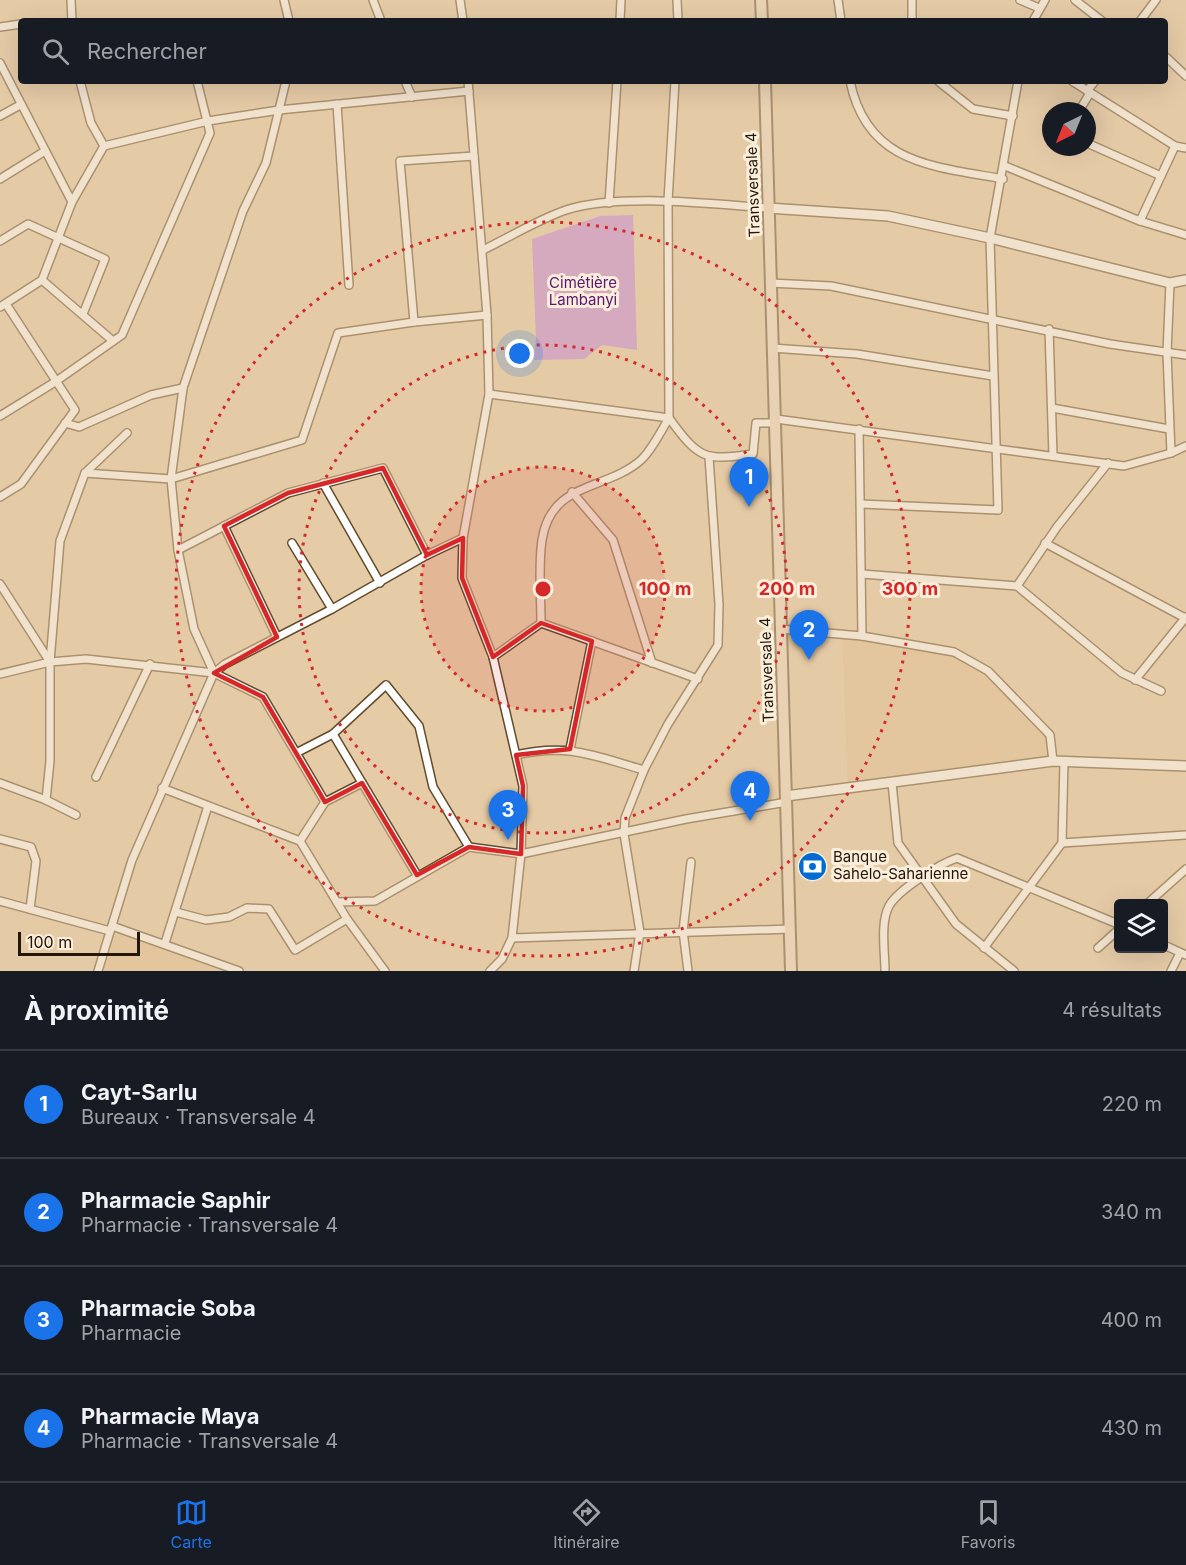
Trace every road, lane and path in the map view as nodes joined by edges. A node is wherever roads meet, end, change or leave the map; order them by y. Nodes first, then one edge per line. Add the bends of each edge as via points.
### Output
1 (71, 0) edge
2 (284, 0) edge
3 (373, 0) edge
4 (460, 0) edge
5 (621, 0) edge
6 (677, 0) edge
7 (761, 0) edge
8 (838, 0) edge
9 (912, 0) edge
10 (1020, 0) edge
11 (1045, 0) edge
12 (1075, 0) edge
13 (1156, 0) edge
14 (1039, 8) junction
15 (72, 18) edge
16 (288, 18) edge
17 (380, 18) edge
18 (463, 18) edge
19 (620, 18) edge
20 (678, 18) edge
21 (762, 18) edge
22 (841, 18) edge
23 (912, 18) edge
24 (1034, 18) edge
25 (1098, 18) edge
26 (1142, 18) edge
27 (18, 24) edge
28 (0, 27) edge
29 (1168, 59) edge
30 (0, 63) edge
31 (1186, 76) edge
32 (81, 84) edge
33 (198, 84) edge
34 (285, 84) edge
35 (406, 84) edge
36 (468, 84) edge
37 (617, 84) edge
38 (675, 84) edge
39 (765, 84) edge
40 (851, 84) edge
41 (942, 84) edge
42 (1017, 84) edge
43 (1076, 84) edge
44 (1093, 84) edge
45 (469, 91) junction
46 (1088, 92) junction
47 (412, 97) junction
48 (1083, 102) edge
49 (337, 104) junction
50 (20, 105) junction
51 (279, 110) junction
52 (0, 116) edge
53 (1012, 116) junction
54 (208, 121) junction
55 (104, 146) junction
56 (1175, 146) junction
57 (1096, 147) edge
58 (1186, 148) edge
59 (45, 151) junction
60 (474, 156) junction
61 (1005, 166) junction
62 (1161, 176) junction
63 (0, 179) edge
64 (1002, 179) junction
65 (668, 201) junction
66 (72, 202) junction
67 (609, 203) junction
68 (768, 208) junction
69 (1140, 221) junction
70 (1186, 235) edge
71 (60, 238) junction
72 (990, 238) junction
73 (0, 242) edge
74 (483, 250) junction
75 (42, 280) junction
76 (1186, 280) edge
77 (770, 283) junction
78 (1170, 283) junction
79 (349, 285) dead end
80 (3, 305) edge
81 (83, 314) junction
82 (487, 315) junction
83 (993, 318) junction
84 (414, 322) junction
85 (1050, 329) junction
86 (113, 341) junction
87 (772, 348) junction
88 (1167, 353) junction
89 (1186, 355) edge
90 (993, 376) junction
91 (56, 382) junction
92 (183, 388) junction
93 (489, 394) junction
94 (1052, 408) junction
95 (1, 412) edge
96 (669, 418) junction
97 (776, 421) junction
98 (65, 423) junction
99 (859, 429) junction
100 (1169, 429) junction
101 (127, 434) dead end
102 (1186, 446) edge
103 (997, 450) junction
104 (1171, 453) junction
105 (1053, 456) junction
106 (710, 458) junction
107 (1108, 463) junction
108 (85, 473) junction
109 (171, 480) junction
110 (323, 483) junction
111 (572, 492) junction
112 (0, 497) edge
113 (861, 504) junction
114 (224, 526) junction
115 (463, 538) junction
116 (292, 543) dead end
117 (1046, 543) junction
118 (178, 550) junction
119 (427, 555) junction
120 (862, 574) junction
121 (380, 583) junction
122 (0, 584) edge
123 (1017, 585) junction
124 (332, 609) junction
125 (1186, 617) edge
126 (541, 623) junction
127 (780, 629) junction
128 (862, 636) junction
129 (277, 637) junction
130 (592, 641) junction
131 (493, 657) junction
132 (50, 663) junction
133 (652, 663) junction
134 (150, 664) junction
135 (214, 673) junction
136 (0, 674) edge
137 (698, 679) junction
138 (1135, 680) junction
139 (1161, 691) dead end
140 (333, 734) junction
141 (570, 749) junction
142 (298, 752) junction
143 (516, 755) junction
144 (1053, 761) junction
145 (1064, 761) junction
146 (1186, 766) edge
147 (644, 770) junction
148 (96, 777) dead end
149 (0, 783) edge
150 (362, 783) junction
151 (892, 783) junction
152 (162, 788) junction
153 (787, 799) junction
154 (46, 800) junction
155 (325, 802) junction
156 (208, 806) junction
157 (76, 816) dead end
158 (624, 834) junction
159 (1186, 835) edge
160 (0, 839) edge
161 (300, 841) junction
162 (1062, 843) junction
163 (469, 847) junction
164 (521, 854) junction
165 (691, 862) dead end
166 (1186, 869) edge
167 (417, 875) junction
168 (922, 876) junction
169 (1030, 888) junction
170 (1152, 899) edge
171 (0, 901) edge
172 (337, 902) junction
173 (30, 909) junction
174 (176, 912) junction
175 (347, 920) junction
176 (1114, 922) edge
177 (111, 928) junction
178 (790, 928) junction
179 (683, 931) junction
180 (640, 932) junction
181 (1114, 934) edge
182 (512, 938) junction
183 (165, 943) junction
184 (1168, 947) edge
185 (984, 948) junction
186 (1098, 948) dead end
187 (1183, 954) edge
188 (98, 971) edge
189 (239, 971) edge
190 (385, 971) edge
191 (490, 971) edge
192 (634, 971) edge
193 (688, 971) edge
194 (791, 971) edge
195 (885, 971) edge
196 (1014, 971) edge
197 (1171, 971) edge

1 - 15 street
2 - 16 street
3 - 17 street
4 - 18 street
5 - 19 street
6 - 20 street
7 - 21 main road
8 - 22 street
9 - 23 street
10 - 14 street
11 - 14 street
12 - 25 street
13 - 26 street
14 - 24 street
27 - 28 street
29 - 31 street
30 - 50 street
32 - 55 street via 91,123
33 - 54 street
34 - 51 street
35 - 47 street
36 - 45 street
37 - 67 street
38 - 65 street
39 - 68 main road, Transversale 4
40 - 64 street via 865,124 881,141 902,154 942,168
41 - 53 street via 973,109
42 - 53 street
43 - 46 street
44 - 46 street
45 - 47 street
45 - 60 street
46 - 48 street
46 - 56 street
47 - 49 street
49 - 51 street
49 - 79 street
50 - 52 street
50 - 59 street
51 - 54 street
51 - 92 street via 266,163 243,211
53 - 61 street
54 - 55 street
54 - 86 street via 210,133 122,335
55 - 66 street
56 - 58 street
56 - 62 street
57 - 62 street
59 - 63 street
59 - 66 street
60 - 74 street
60 - 84 street via 399,160
61 - 64 street
61 - 69 street
62 - 69 street
64 - 72 street
65 - 67 street
65 - 68 street
65 - 96 street
66 - 71 street
67 - 74 street via 567,210
68 - 72 street via 888,216
68 - 77 main road, Transversale 4
69 - 70 street
71 - 73 street via 27,224
71 - 75 street
71 - 81 street via 105,259
72 - 78 street
72 - 83 street
74 - 82 street
75 - 80 street
75 - 81 street
76 - 78 street
77 - 83 street via 831,286
77 - 87 main road, Transversale 4
78 - 88 street
80 - 91 street
81 - 86 street
82 - 84 street
82 - 93 street
83 - 85 street
83 - 90 street
84 - 109 street via 338,333 302,440
85 - 88 street
85 - 94 street
86 - 91 street
87 - 90 street via 857,354
87 - 97 main road, Transversale 4
88 - 89 street
88 - 100 street
90 - 103 street
91 - 95 street
91 - 98 street via 75,410
92 - 98 street via 151,395 79,427
92 - 109 street
93 - 96 street
93 - 115 street
94 - 100 street
94 - 105 street
96 - 106 street via 686,441
96 - 111 street via 642,459 616,476
97 - 99 street
97 - 106 street via 756,423 753,454
97 - 127 main road, Transversale 4
98 - 112 street via 21,484
99 - 103 street
99 - 113 street
100 - 104 street
101 - 108 street
102 - 104 street
103 - 105 street
103 - 113 street via 998,510
104 - 107 street via 1124,466
105 - 107 street
106 - 137 street via 718,645
107 - 117 street
108 - 109 street
108 - 132 street via 60,542
109 - 118 street
110 - 114 street via 288,493
110 - 119 street via 383,468
110 - 121 street
111 - 126 street via 549,519 542,539
111 - 133 street via 613,540
113 - 120 street
114 - 118 street
114 - 129 street
115 - 119 street
115 - 131 street via 462,578
116 - 124 street
117 - 123 street
117 - 125 street
118 - 135 street via 194,629
119 - 121 street
120 - 123 street
120 - 128 street
121 - 124 street
122 - 132 street
123 - 138 street
124 - 129 street
125 - 138 street
126 - 130 street
126 - 131 street
127 - 128 street
127 - 153 main road, Transversale 4
128 - 144 street via 954,652 988,672 1050,735
129 - 135 street
130 - 133 street
130 - 141 street
131 - 143 street
132 - 134 street via 87,659
132 - 136 street
132 - 154 street via 51,761
133 - 137 street
134 - 135 street
134 - 148 street
135 - 142 street via 263,697
135 - 152 street
137 - 147 street
138 - 139 street
140 - 142 street
140 - 150 street
140 - 163 street via 386,685 419,726 434,787
141 - 143 street
141 - 147 street
142 - 155 street
143 - 164 street via 523,786
144 - 145 street
144 - 151 street
145 - 146 street
145 - 162 street
147 - 158 street via 625,818
149 - 154 street
150 - 155 street
150 - 167 street
151 - 153 street
151 - 168 street via 898,843
152 - 156 street
152 - 177 street via 132,860
153 - 158 street
153 - 178 main road, Transversale 4
154 - 157 street
155 - 161 street
156 - 161 street
156 - 174 street
158 - 164 street
158 - 180 street
159 - 162 street
160 - 173 street via 31,847 36,861
161 - 172 street
162 - 169 street
163 - 164 street
163 - 167 street
164 - 182 street
165 - 179 street
166 - 170 street
167 - 172 street via 375,901
168 - 169 street via 957,858
168 - 185 street via 956,924
168 - 195 street via 889,906
169 - 176 street
169 - 185 street
171 - 173 street
172 - 175 street
173 - 177 street
174 - 175 street via 206,920 229,917 247,908 269,909 295,950
174 - 183 street
175 - 190 street
177 - 183 street
177 - 188 street
178 - 179 street
178 - 194 main road, Transversale 4
179 - 180 street
179 - 193 street
180 - 182 street
180 - 192 street
181 - 186 street
182 - 191 street
183 - 189 street
184 - 187 street
185 - 196 street
187 - 197 street

